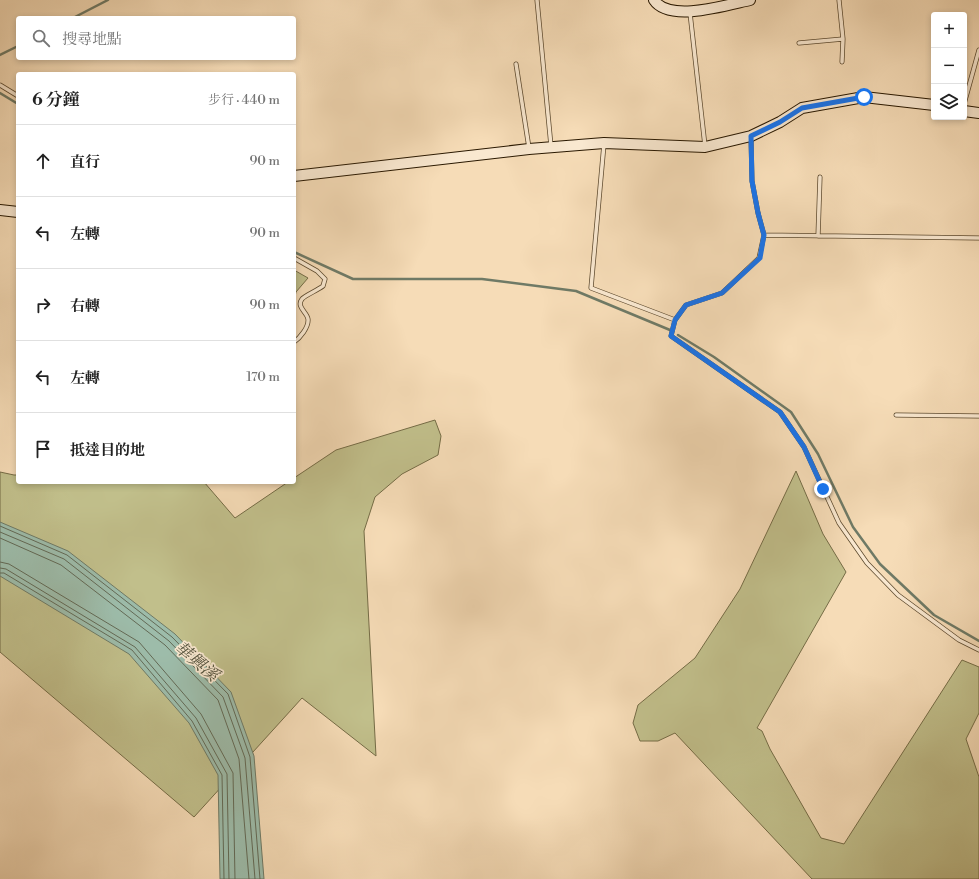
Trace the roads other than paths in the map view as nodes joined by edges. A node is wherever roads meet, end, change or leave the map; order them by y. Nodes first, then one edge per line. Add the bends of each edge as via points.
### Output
1 (537, 0) edge
2 (654, 0) edge
3 (750, 0) edge
4 (839, 0) edge
5 (690, 12) junction
6 (843, 39) junction
7 (799, 43) dead end
8 (979, 50) edge
9 (842, 62) dead end
10 (516, 64) dead end
11 (0, 85) edge
12 (967, 93) edge
13 (16, 95) edge
14 (931, 105) edge
15 (967, 112) edge
16 (979, 114) edge
17 (751, 136) junction
18 (604, 143) junction
19 (705, 147) junction
20 (551, 148) junction
21 (529, 149) junction
22 (296, 176) edge
23 (820, 176) dead end
24 (0, 210) edge
25 (16, 212) edge
26 (764, 235) junction
27 (818, 236) junction
28 (979, 238) edge
29 (296, 259) edge
30 (675, 320) junction
31 (296, 340) edge
32 (896, 415) dead end
33 (979, 416) edge
34 (979, 650) edge

1 - 20 lane
2 - 5 street via 670,11
3 - 5 street
4 - 6 lane
5 - 19 lane
6 - 7 lane
6 - 9 lane
8 - 12 lane
10 - 21 lane
11 - 13 lane
14 - 17 street via 864,97 802,108
15 - 16 street
17 - 19 street
17 - 26 lane via 752,181
18 - 19 street
18 - 20 street
18 - 30 lane via 591,288
20 - 21 street
21 - 22 street
23 - 27 lane
24 - 25 street
26 - 27 lane
26 - 30 lane via 760,258 722,293 686,305
27 - 28 lane
29 - 31 lane via 317,271 325,279 323,286 303,297 300,302 301,309 308,317 308,324
30 - 34 lane via 671,336 780,412 804,447 839,523 867,563 898,595 959,640
32 - 33 lane

